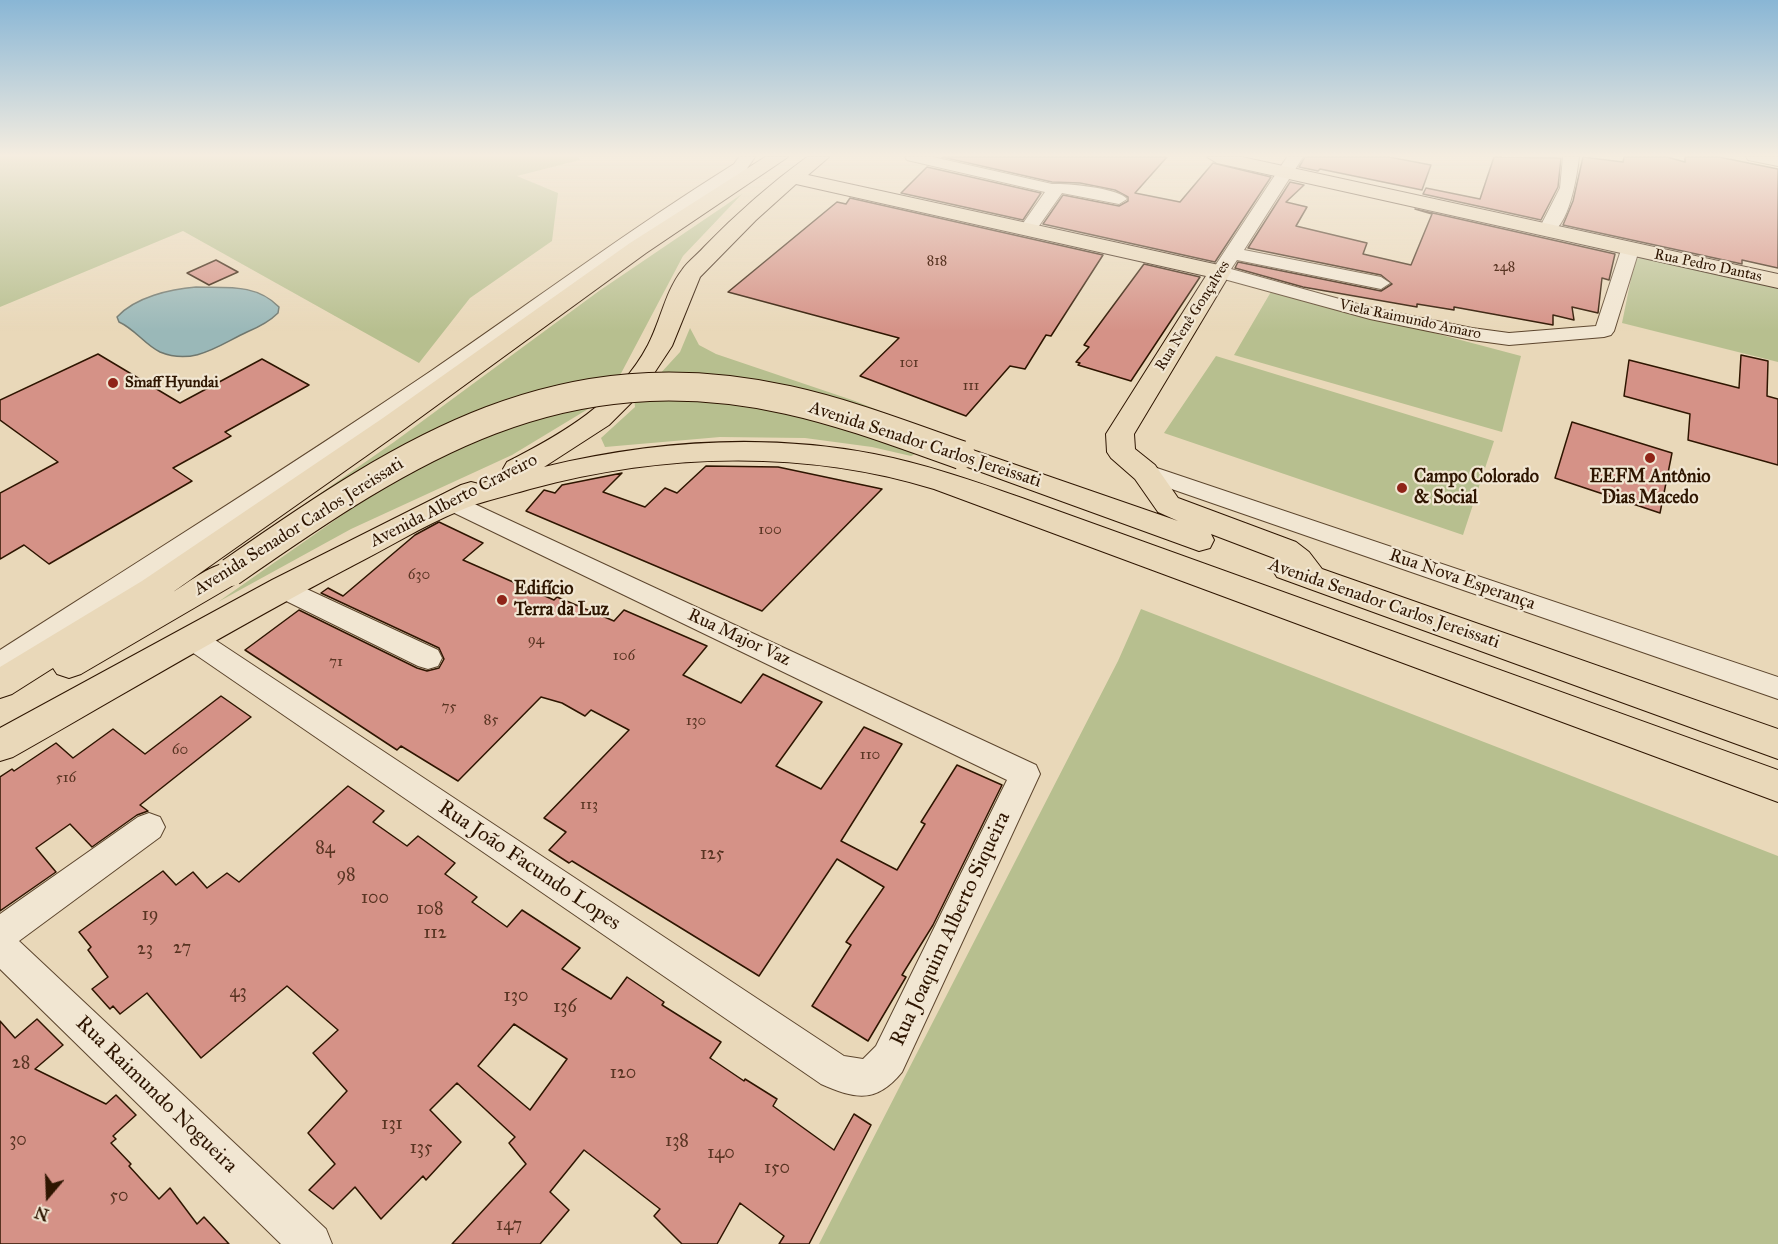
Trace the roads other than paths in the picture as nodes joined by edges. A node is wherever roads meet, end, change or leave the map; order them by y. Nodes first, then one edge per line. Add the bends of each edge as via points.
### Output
1 (667, 215) edge
2 (689, 215) edge
3 (748, 215) edge
4 (965, 215) edge
5 (1039, 215) edge
6 (1257, 215) edge
7 (1493, 215) edge
8 (1555, 215) edge
9 (1028, 229) junction
10 (1548, 229) junction
11 (1630, 249) junction
12 (1226, 263) junction
13 (1778, 281) edge
14 (1381, 283) dead end
15 (1145, 472) junction
16 (453, 502) junction
17 (1310, 575) junction
18 (283, 588) junction
19 (193, 639) junction
20 (428, 658) dead end
21 (0, 664) edge
22 (0, 684) edge
23 (1778, 688) edge
24 (0, 701) edge
25 (1778, 744) edge
26 (0, 746) edge
27 (1025, 774) joint
28 (1778, 786) edge
29 (149, 827) dead end
30 (0, 934) edge
31 (0, 949) edge
32 (870, 1078) joint
33 (311, 1244) edge

1 - 21 street via 229,517
2 - 22 main road via 153,589
3 - 16 main road, Avenida Alberto Craveiro via 688,277 660,345 612,410 556,449
4 - 9 main road
5 - 9 street
6 - 12 street, Rua Nenê Gonçalves
7 - 10 main road, Rua Pedro Dantas
8 - 10 street
9 - 12 main road
10 - 11 main road, Rua Pedro Dantas
11 - 12 street, Viela Raimundo Amaro via 1604,331 1509,339 1370,313
11 - 13 main road, Rua Pedro Dantas
12 - 14 street
12 - 15 main road, Rua Nenê Gonçalves via 1120,434 1121,452
15 - 17 main road, Rua Nenê Gonçalves via 1168,505 1285,550
15 - 23 street, Rua Nova Esperança
16 - 18 main road, Avenida Alberto Craveiro
16 - 27 street, Rua Major Vaz
16 - 28 main road, Avenida Senador Carlos Jereissati via 584,467 687,453 830,457 928,477 1012,504
17 - 24 main road, Avenida Senador Carlos Jereissati, bridge via 1244,556 867,422 764,396 675,388 630,389 572,396 524,410 414,454 366,481 231,572 137,628
17 - 25 main road, Avenida Senador Carlos Jereissati
18 - 19 main road, Avenida Alberto Craveiro
18 - 20 street
19 - 26 main road, Avenida Alberto Craveiro
19 - 32 street, Rua João Facundo Lopes via 834,1071 857,1079
27 - 32 street, Rua Joaquim Alberto Siqueira via 890,1059
29 - 30 street
31 - 33 street, Rua Raimundo Nogueira via 13,957

